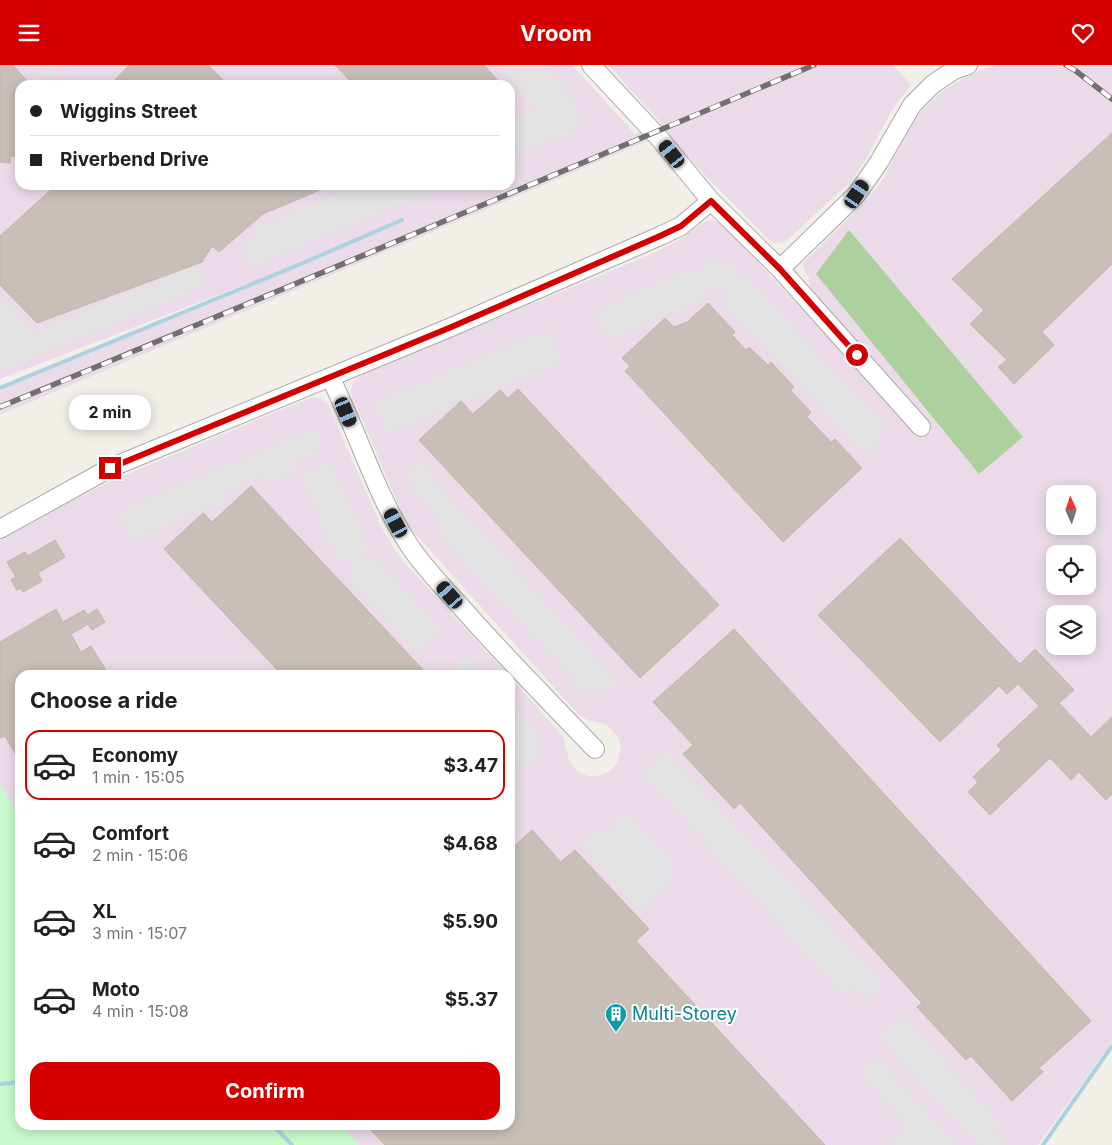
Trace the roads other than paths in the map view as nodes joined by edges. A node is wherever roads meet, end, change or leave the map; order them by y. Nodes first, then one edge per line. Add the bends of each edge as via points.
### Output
1 (591, 65) edge
2 (968, 65) edge
3 (711, 201) junction
4 (780, 269) junction
5 (330, 377) junction
6 (921, 427) dead end
7 (0, 529) edge
8 (595, 749) dead end

1 - 3 street via 660,139
2 - 4 street via 933,84 912,105 857,194
3 - 4 street
3 - 5 street via 681,226 660,236
4 - 6 street
5 - 7 street via 110,468
5 - 8 street via 382,496 409,545 474,621

